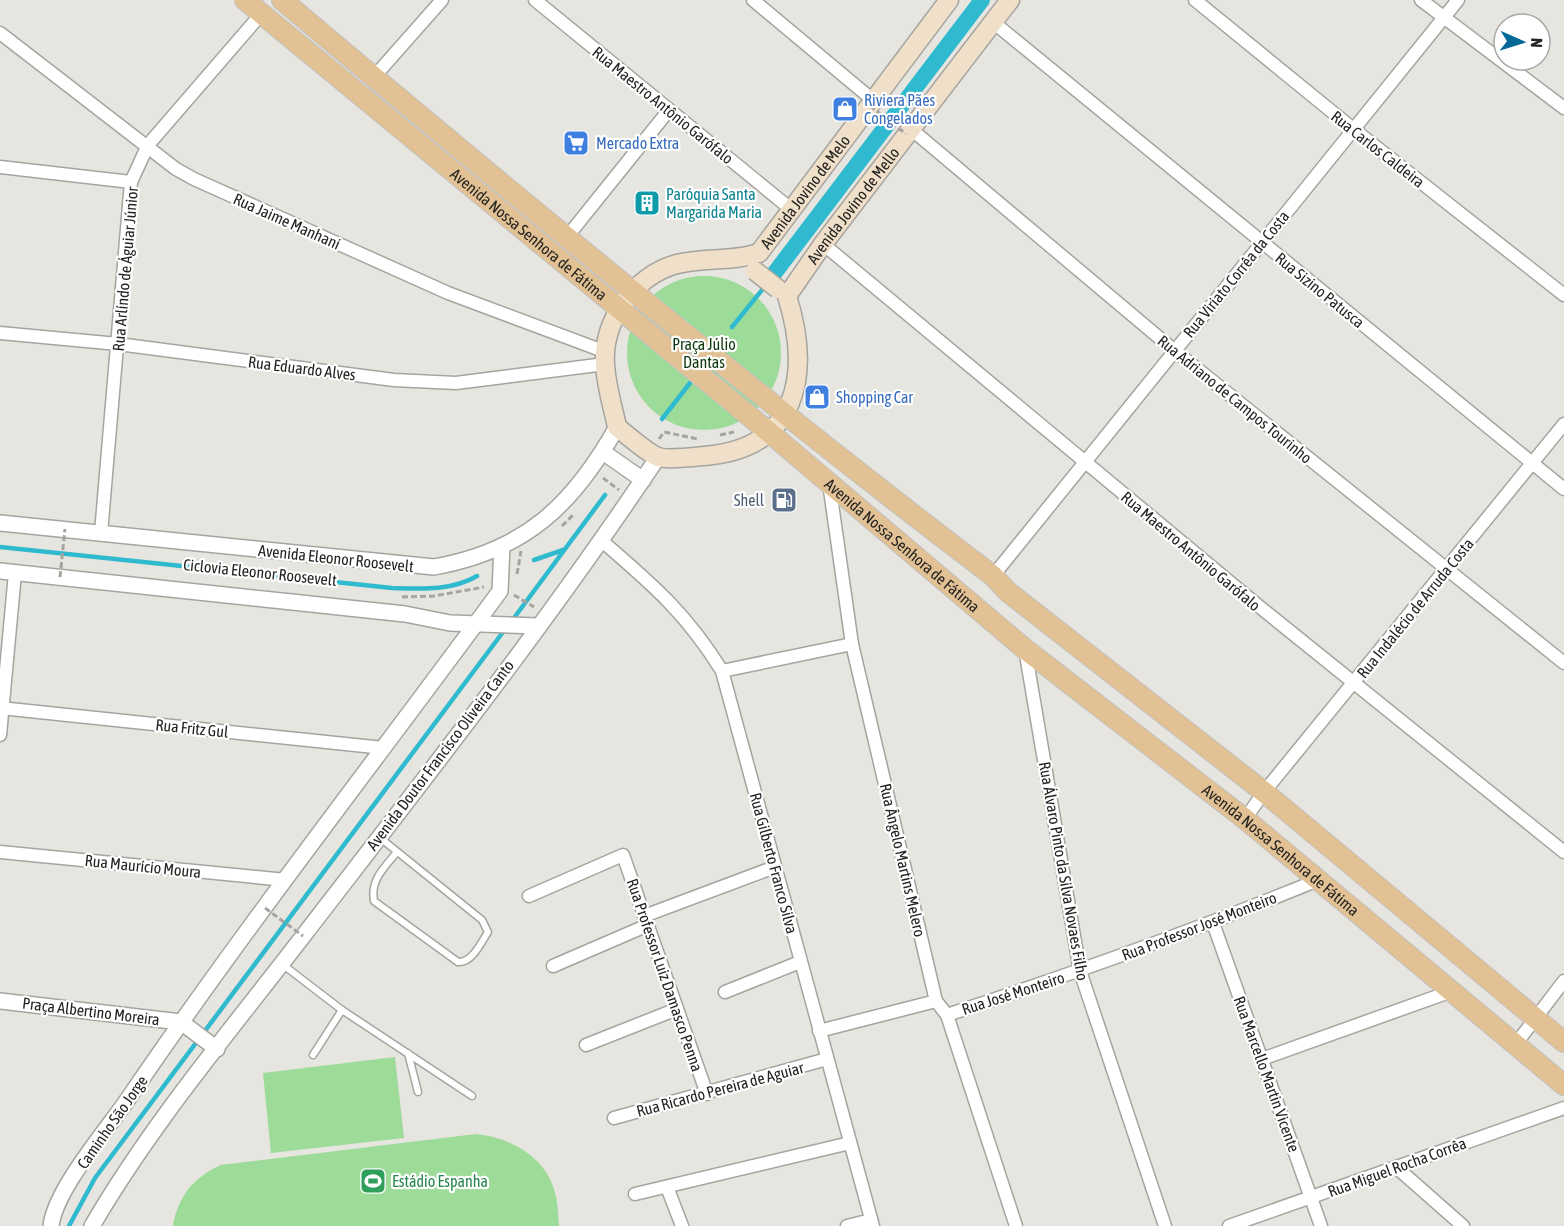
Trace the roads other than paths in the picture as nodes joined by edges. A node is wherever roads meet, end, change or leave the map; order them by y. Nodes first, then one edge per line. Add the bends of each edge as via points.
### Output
1 (245, 0) edge
2 (282, 0) edge
3 (442, 0) edge
4 (535, 0) edge
5 (753, 0) edge
6 (949, 0) edge
7 (1010, 0) edge
8 (1195, 0) edge
9 (1217, 0) edge
10 (1421, 0) edge
11 (1458, 0) edge
12 (1208, 11) junction
13 (262, 14) junction
14 (1443, 18) junction
15 (993, 21) junction
16 (0, 33) edge
17 (374, 78) junction
18 (872, 103) junction
19 (1564, 108) edge
20 (669, 110) junction
21 (1352, 129) junction
22 (908, 132) junction
23 (148, 145) junction
24 (0, 167) edge
25 (131, 182) junction
26 (792, 210) junction
27 (567, 237) junction
28 (1261, 242) junction
29 (823, 244) junction
30 (740, 259) junction
31 (634, 290) junction
32 (782, 293) junction
33 (1564, 295) edge
34 (618, 310) junction
35 (0, 333) edge
36 (118, 344) junction
37 (1174, 351) junction
38 (605, 358) junction
39 (784, 414) junction
40 (1564, 424) edge
41 (617, 427) junction
42 (770, 433) junction
43 (603, 452) junction
44 (658, 457) junction
45 (1086, 463) junction
46 (1532, 465) junction
47 (643, 480) junction
48 (829, 483) junction
49 (1564, 489) edge
50 (0, 523) edge
51 (101, 533) junction
52 (602, 541) junction
53 (502, 546) junction
54 (1446, 567) junction
55 (8, 572) edge
56 (993, 576) junction
57 (475, 625) junction
58 (535, 626) junction
59 (852, 644) junction
60 (1025, 649) junction
61 (1564, 663) edge
62 (722, 671) junction
63 (1354, 684) junction
64 (1, 708) edge
65 (0, 735) edge
66 (384, 748) junction
67 (1264, 792) junction
68 (1245, 819) junction
69 (378, 837) junction
70 (0, 852) edge
71 (397, 852) junction
72 (1564, 852) edge
73 (775, 867) junction
74 (286, 880) junction
75 (1318, 880) junction
76 (529, 896) dead end
77 (646, 921) junction
78 (1213, 923) junction
79 (800, 962) junction
80 (282, 963) junction
81 (553, 966) dead end
82 (1080, 971) junction
83 (1564, 981) edge
84 (1452, 991) junction
85 (725, 992) dead end
86 (0, 1001) edge
87 (936, 1001) junction
88 (677, 1009) junction
89 (342, 1011) junction
90 (946, 1015) junction
91 (1536, 1018) junction
92 (181, 1022) junction
93 (819, 1031) junction
94 (1564, 1042) edge
95 (1515, 1045) junction
96 (586, 1046) dead end
97 (215, 1048) junction
98 (408, 1052) junction
99 (313, 1055) dead end
100 (827, 1059) junction
101 (1262, 1059) junction
102 (1564, 1085) edge
103 (418, 1092) dead end
104 (707, 1094) junction
105 (472, 1096) dead end
106 (1564, 1108) edge
107 (614, 1118) dead end
108 (850, 1143) junction
109 (1396, 1167) junction
110 (667, 1187) junction
111 (635, 1194) dead end
112 (1311, 1197) junction
113 (872, 1223) edge
114 (51, 1226) edge
115 (92, 1226) edge
116 (682, 1226) edge
117 (847, 1226) edge
118 (1016, 1226) edge
119 (1166, 1226) edge
120 (1229, 1226) edge
121 (1321, 1226) edge
122 (1463, 1226) edge

1 - 13 main road, Avenida Nossa Senhora de Fátima
2 - 17 main road, Avenida Nossa Senhora de Fátima
3 - 17 street
4 - 20 street, Rua Maestro Antônio Garófalo
5 - 18 street
6 - 18 main road, Avenida Jovino de Melo
7 - 15 main road, Avenida Jovino de Mello
8 - 12 street, Rua Carlos Caldeira
9 - 12 street
10 - 14 street
11 - 14 street, Rua Viriato Corrêa da Costa
12 - 21 street, Rua Carlos Caldeira
13 - 23 street, Rua Arlíndo de Águiar Júnior
13 - 34 main road, Avenida Nossa Senhora de Fátima
14 - 19 street
14 - 21 street, Rua Viriato Corrêa da Costa
15 - 22 main road, Avenida Jovino de Mello
15 - 28 street, Rua Sizino Patusca
16 - 23 street, Rua Jaime Manhani
17 - 27 main road, Avenida Nossa Senhora de Fátima
18 - 26 main road, Avenida Jovino de Melo
20 - 26 street, Rua Maestro Antônio Garófalo
20 - 27 street
21 - 28 street, Rua Viriato Corrêa da Costa
21 - 33 street, Rua Carlos Caldeira
22 - 29 main road, Avenida Jovino de Mello
22 - 37 street, Rua Adriano de Campos Tourinho
23 - 25 street, Rua Arlíndo de Águiar Júnior
23 - 38 street, Rua Jaime Manhani via 194,179 448,293
24 - 25 street
25 - 36 street, Rua Arlíndo de Águiar Júnior
26 - 30 main road, Avenida Jovino de Melo via 759,254
27 - 31 main road, Avenida Nossa Senhora de Fátima
28 - 37 street, Rua Viriato Corrêa da Costa
28 - 46 street, Rua Sizino Patusca
29 - 32 main road, Avenida Jovino de Mello
29 - 45 street, Rua Maestro Antônio Garófalo
30 - 31 main road via 677,264 654,274
30 - 32 main road, bridge
31 - 34 main road
31 - 39 main road, Avenida Nossa Senhora de Fátima
32 - 39 main road via 796,326 799,354 797,380
34 - 38 main road
34 - 42 main road, Avenida Nossa Senhora de Fátima
35 - 36 street, Rua Eduardo Alves
36 - 38 street, Rua Eduardo Alves via 393,380 456,383
36 - 51 street, Rua Arlíndo de Águiar Júnior
37 - 45 street, Rua Viriato Corrêa da Costa
37 - 54 street, Rua Adriano de Campos Tourinho
38 - 41 main road
39 - 42 main road
39 - 56 main road, Avenida Nossa Senhora de Fátima
40 - 46 street, Rua Indalécio de Arruda Costa
41 - 43 street, Avenida Eleonor Roosevelt
41 - 44 main road
42 - 44 main road via 734,452
42 - 48 main road, Avenida Nossa Senhora de Fátima
43 - 47 street
43 - 53 street, Avenida Eleonor Roosevelt via 564,504 539,526
44 - 47 street, Avenida Doutor Francisco Oliveira Canto
45 - 56 street, Rua Viriato Corrêa da Costa
45 - 63 street, Rua Maestro Antônio Garófalo
46 - 49 street, Rua Sizino Patusca
46 - 54 street, Rua Indalécio de Arruda Costa
47 - 52 street, Avenida Doutor Francisco Oliveira Canto
48 - 59 street, Rua Ângelo Martins Melero
48 - 60 main road, Avenida Nossa Senhora de Fátima
50 - 51 street, Avenida Eleonor Roosevelt
51 - 53 street, Avenida Eleonor Roosevelt via 434,567 466,561
52 - 58 street, Avenida Doutor Francisco Oliveira Canto
52 - 62 street, Rua Gilberto Franco Silva via 664,594 699,634
53 - 57 street via 500,587
54 - 61 street, Rua Adriano de Campos Tourinho
54 - 63 street, Rua Indalécio de Arruda Costa
55 - 57 street via 59,570
55 - 64 street
56 - 67 main road, Avenida Nossa Senhora de Fátima via 1008,592
57 - 58 street
57 - 66 street
58 - 69 street, Avenida Doutor Francisco Oliveira Canto
59 - 62 street
59 - 87 street, Rua Ângelo Martins Melero
60 - 68 main road, Avenida Nossa Senhora de Fátima
60 - 82 street, Rua Álvaro Pinto da Silva Novaes Filho
62 - 73 street, Rua Gilberto Franco Silva
63 - 67 street, Rua Indalécio de Arruda Costa
63 - 72 street, Rua Maestro Antônio Garófalo
64 - 65 street
64 - 66 street, Rua Fritz Gul
66 - 74 street
67 - 68 street, Rua Indalécio de Arruda Costa
67 - 91 main road, Avenida Nossa Senhora de Fátima
68 - 75 main road, Avenida Nossa Senhora de Fátima
69 - 71 lane
69 - 80 street, Avenida Doutor Francisco Oliveira Canto
70 - 74 street, Rua Maurício Moura
71 - 71 lane via 487,927 488,932 464,963 458,963 374,901 376,877
73 - 77 street
73 - 79 street, Rua Gilberto Franco Silva
74 - 92 street
75 - 78 street, Rua Professor José Monteiro
75 - 84 main road, Avenida Nossa Senhora de Fátima
76 - 77 street, Rua Professor Luiz Damasco Penna via 623,855
77 - 81 street
77 - 88 street, Rua Professor Luiz Damasco Penna
78 - 82 street, Rua Professor José Monteiro
78 - 101 street, Rua Marcello Martin Vicente
79 - 85 street
79 - 93 street, Rua Gilberto Franco Silva
80 - 89 lane
80 - 97 street, Avenida Doutor Francisco Oliveira Canto
82 - 90 street, Rua José Monteiro
82 - 119 street, Rua Álvaro Pinto da Silva Novaes Filho
83 - 91 street
84 - 95 main road, Avenida Nossa Senhora de Fátima
84 - 101 street
86 - 92 street, Praça Albertino Moreira
87 - 90 street, Rua Ângelo Martins Melero
87 - 93 street
88 - 96 street
88 - 104 street, Rua Professor Luiz Damasco Penna
89 - 98 lane
89 - 99 lane
90 - 118 street, Rua Ângelo Martins Melero
91 - 94 main road, Avenida Nossa Senhora de Fátima
91 - 95 street
92 - 97 street
92 - 114 street, Caminho São Jorge via 77,1172 52,1212
93 - 100 street, Rua Gilberto Franco Silva
95 - 102 main road, Avenida Nossa Senhora de Fátima
97 - 115 street
98 - 103 lane
98 - 105 lane
100 - 104 street, Rua Ricardo Pereira de Aguiar
100 - 108 street, Rua Gilberto Franco Silva
101 - 112 street, Rua Marcello Martin Vicente
104 - 107 street, Rua Ricardo Pereira de Aguiar
106 - 109 street, Rua Miguel Rocha Corrêa
108 - 110 street
108 - 113 street, Rua Gilberto Franco Silva
109 - 112 street, Rua Miguel Rocha Corrêa
109 - 122 street
110 - 111 street
110 - 116 street
112 - 120 street, Rua Miguel Rocha Corrêa
112 - 121 street, Rua Marcello Martin Vicente
113 - 117 street

